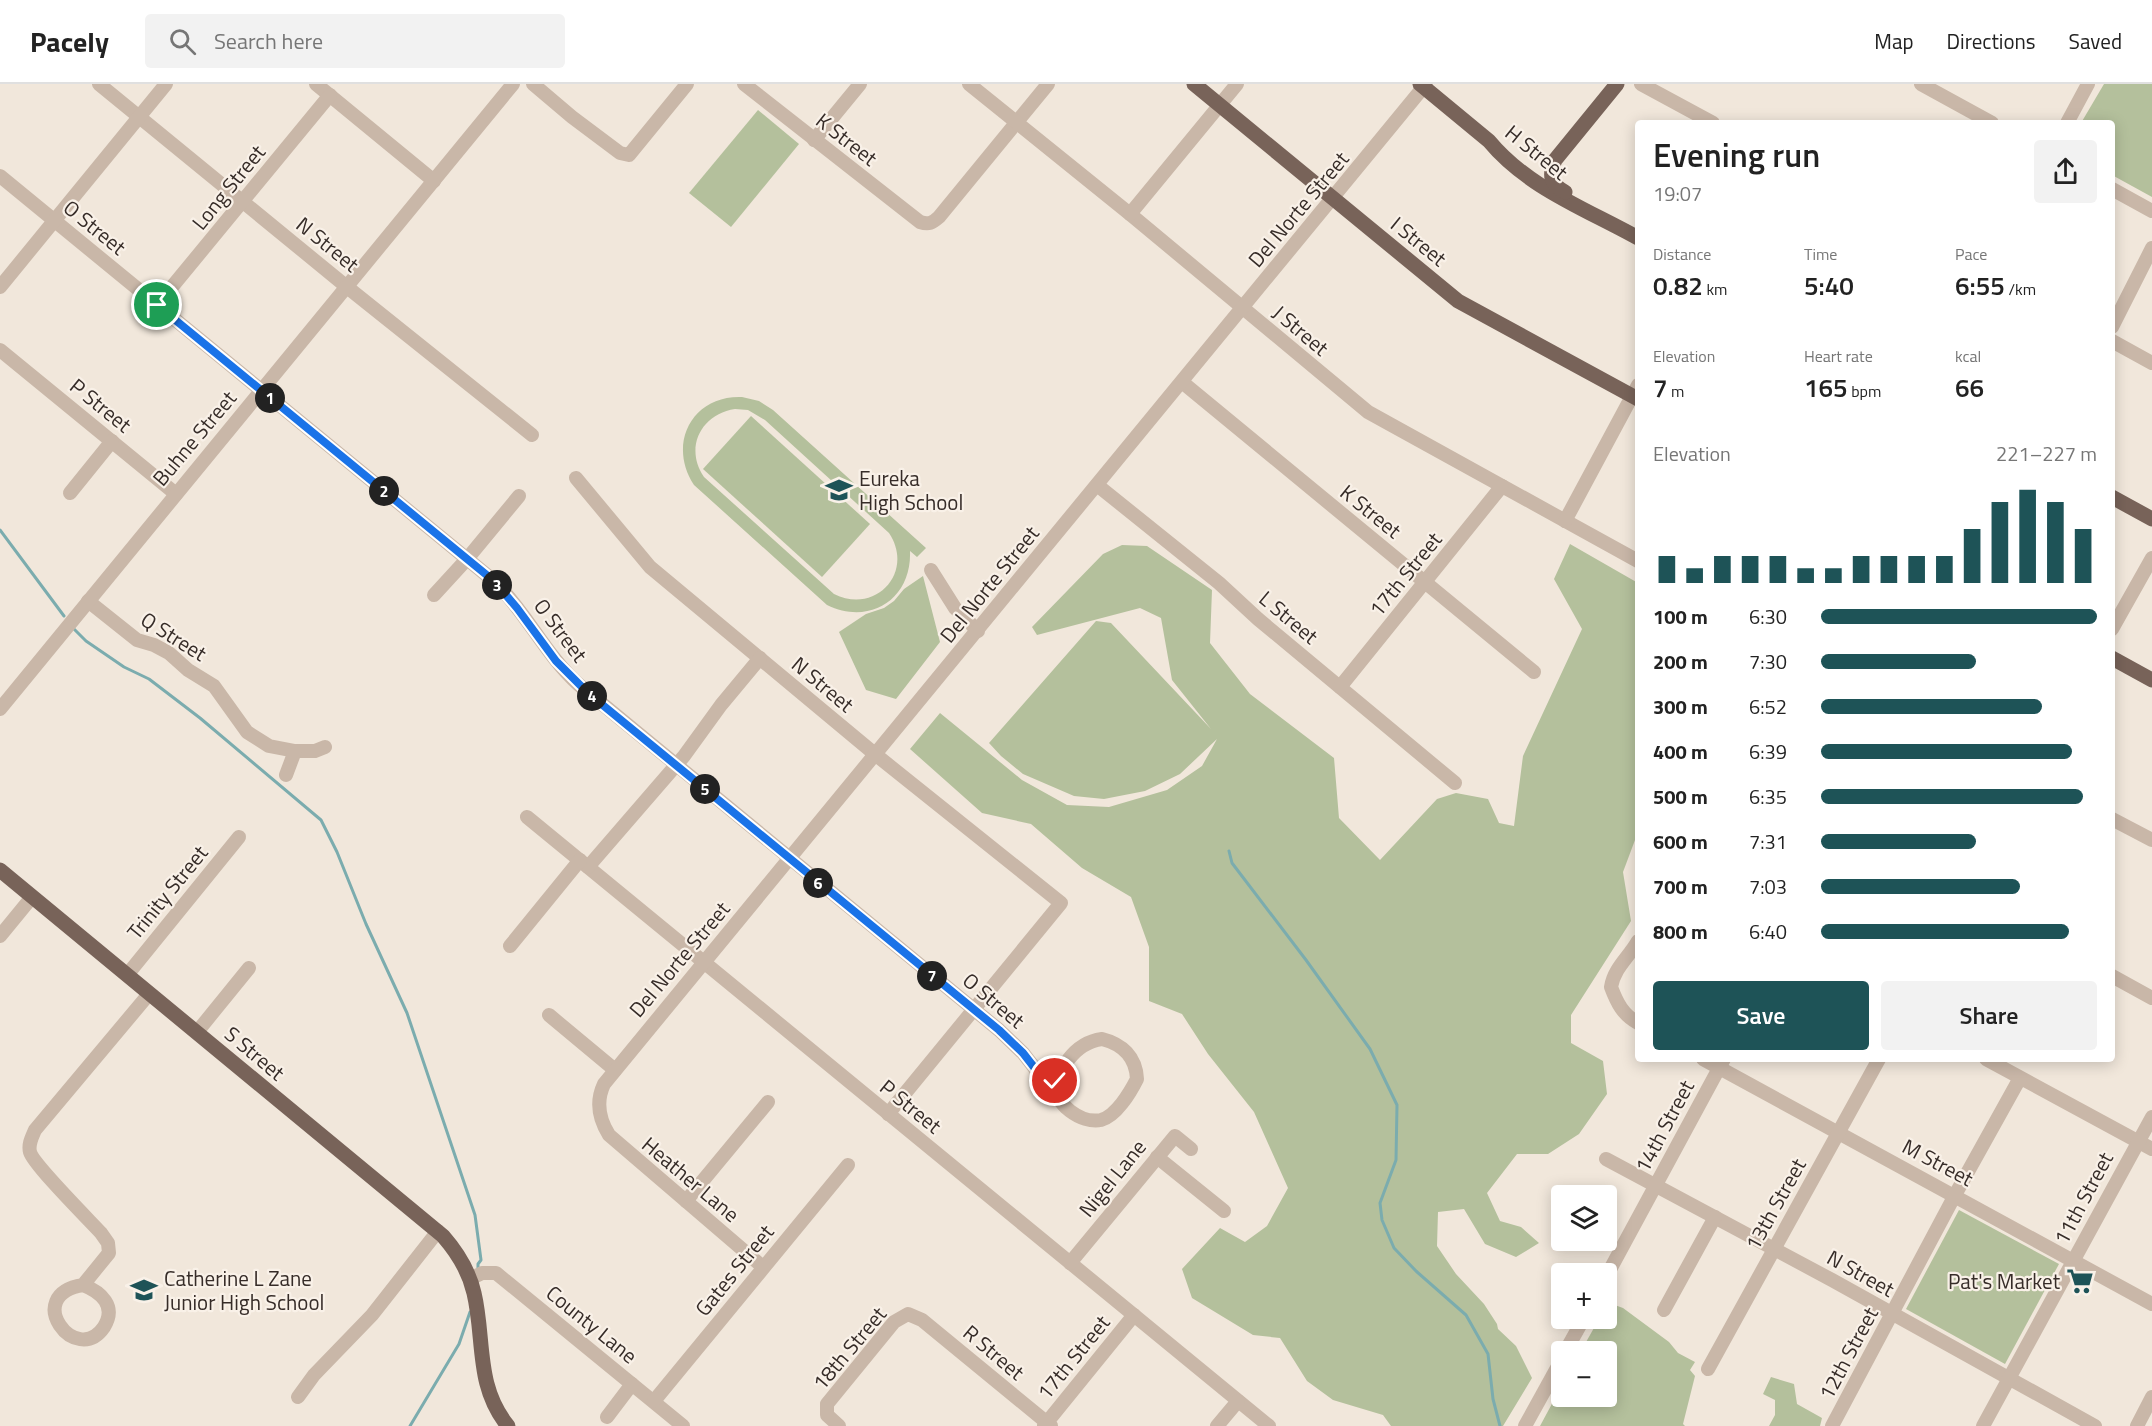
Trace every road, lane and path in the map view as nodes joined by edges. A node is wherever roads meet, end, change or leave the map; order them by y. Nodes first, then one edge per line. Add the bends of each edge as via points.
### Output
1 (99, 84) edge
2 (166, 84) edge
3 (316, 84) edge
4 (513, 84) edge
5 (533, 84) edge
6 (687, 84) edge
7 (744, 84) edge
8 (860, 84) edge
9 (969, 84) edge
10 (1048, 84) edge
11 (1194, 84) edge
12 (1237, 84) edge
13 (1617, 84) edge
14 (1641, 84) edge
15 (2088, 84) edge
16 (1423, 85) edge
17 (1929, 86) edge
18 (330, 95) junction
19 (1220, 105) junction
20 (139, 117) junction
21 (1707, 120) edge
22 (1987, 120) edge
23 (2069, 120) edge
24 (1017, 122) junction
25 (814, 140) junction
26 (1489, 141) junction
27 (1555, 160) junction
28 (0, 176) edge
29 (434, 181) junction
30 (2115, 191) edge
31 (1334, 198) junction
32 (242, 202) junction
33 (2152, 211) edge
34 (1130, 214) junction
35 (1604, 219) junction
36 (54, 221) junction
37 (1635, 236) edge
38 (2152, 248) edge
39 (0, 286) edge
40 (347, 287) junction
41 (157, 305) junction
42 (1243, 309) junction
43 (2115, 321) edge
44 (2115, 343) edge
45 (0, 350) edge
46 (2152, 363) edge
47 (1182, 382) junction
48 (261, 390) junction
49 (1635, 392) edge
50 (1635, 395) edge
51 (532, 435) dead end
52 (112, 441) junction
53 (576, 478) dead end
54 (1097, 485) junction
55 (1502, 486) junction
56 (70, 493) dead end
57 (176, 494) junction
58 (519, 496) dead end
59 (2115, 499) edge
60 (2152, 519) edge
61 (1565, 521) junction
62 (2152, 558) edge
63 (1635, 559) edge
64 (467, 560) junction
65 (931, 570) dead end
66 (1425, 582) junction
67 (434, 595) dead end
68 (88, 602) junction
69 (2115, 624) edge
70 (978, 631) junction
71 (760, 658) junction
72 (2115, 660) edge
73 (1534, 672) dead end
74 (2152, 680) edge
75 (1340, 687) junction
76 (0, 709) edge
77 (325, 747) dead end
78 (295, 751) junction
79 (876, 755) junction
80 (676, 765) junction
81 (286, 775) dead end
82 (1455, 783) dead end
83 (527, 818) dead end
84 (2115, 821) edge
85 (239, 837) dead end
86 (2152, 840) edge
87 (789, 860) junction
88 (584, 864) junction
89 (0, 870) edge
90 (32, 897) junction
91 (0, 936) edge
92 (510, 946) dead end
93 (1634, 955) edge
94 (704, 962) junction
95 (249, 968) dead end
96 (127, 975) junction
97 (2115, 978) edge
98 (149, 994) junction
99 (2152, 998) edge
100 (974, 1011) junction
101 (549, 1015) dead end
102 (1635, 1021) edge
103 (197, 1032) junction
104 (1877, 1062) edge
105 (1991, 1062) edge
106 (1722, 1063) edge
107 (615, 1070) junction
108 (2020, 1078) junction
109 (1055, 1090) junction
110 (768, 1102) dead end
111 (888, 1114) junction
112 (600, 1116) joint
113 (2152, 1117) edge
114 (1838, 1132) junction
115 (2138, 1142) junction
116 (1191, 1149) dead end
117 (2152, 1149) edge
118 (1157, 1157) junction
119 (1606, 1159) dead end
120 (848, 1165) dead end
121 (1655, 1187) junction
122 (1955, 1195) junction
123 (686, 1201) junction
124 (1224, 1211) dead end
125 (1714, 1217) junction
126 (438, 1231) junction
127 (1773, 1249) junction
128 (2073, 1261) junction
129 (1070, 1263) junction
130 (1613, 1263) edge
131 (763, 1268) junction
132 (470, 1279) junction
133 (83, 1285) dead end
134 (2152, 1304) edge
135 (1664, 1310) dead end
136 (908, 1314) joint
137 (1893, 1314) junction
138 (1134, 1315) junction
139 (1707, 1369) dead end
140 (1551, 1379) edge
141 (2007, 1379) junction
142 (632, 1384) junction
143 (298, 1397) dead end
144 (2152, 1397) edge
145 (654, 1401) junction
146 (1238, 1401) junction
147 (607, 1417) dead end
148 (1047, 1425) edge
149 (508, 1426) edge
150 (682, 1426) edge
151 (839, 1426) edge
152 (1217, 1426) edge
153 (1269, 1426) edge
154 (1525, 1426) edge
155 (1832, 1426) edge
156 (1983, 1426) edge
157 (2095, 1426) edge
158 (2137, 1426) edge

1 - 20 street, N Street
2 - 20 street
3 - 18 street
4 - 29 street, Buhne Street
5 - 6 street via 620,153 629,155
7 - 25 street, K Street
8 - 25 street
9 - 24 street, J Street
10 - 24 street
11 - 19 main road, I Street
12 - 19 street
13 - 27 main road
14 - 21 street
15 - 23 street
16 - 26 main road, H Street
16 - 31 street, Del Norte Street
17 - 22 street
18 - 29 street
18 - 32 street, Long Street
19 - 31 main road, I Street
19 - 34 street
20 - 32 street, N Street
20 - 36 street
24 - 25 street, K Street via 939,217 926,224
24 - 34 street, J Street
26 - 27 main road via 1504,146 1532,169
26 - 35 main road, H Street via 1536,183
27 - 35 main road via 1551,180
28 - 36 street, O Street
29 - 40 street, Buhne Street
30 - 33 street
31 - 42 street, Del Norte Street
31 - 49 main road, I Street via 1458,301
32 - 40 street, N Street
32 - 41 street, Long Street
34 - 42 street, J Street
35 - 37 main road, H Street
36 - 39 street
36 - 41 street, O Street
38 - 43 street
40 - 48 street, Buhne Street
40 - 51 street, N Street
41 - 48 street, O Street
42 - 47 street, Del Norte Street
42 - 55 street, J Street via 1368,412
44 - 46 street
45 - 52 street, P Street
47 - 54 street, Del Norte Street
47 - 66 street, K Street
48 - 57 street, Buhne Street
48 - 64 street, O Street
50 - 61 street
52 - 56 street
52 - 57 street, P Street
53 - 71 street, N Street via 650,567
54 - 70 street, Del Norte Street
54 - 75 street, L Street
55 - 61 street, J Street
55 - 66 street, 17th Street
57 - 68 street, Buhne Street
58 - 64 street
59 - 60 main road
61 - 63 street, J Street
62 - 69 street
64 - 67 street
64 - 80 street, O Street via 504,591 571,678
65 - 70 street via 955,608
66 - 73 street, K Street
66 - 75 street, 17th Street
68 - 76 street, Buhne Street
68 - 78 street, Q Street via 137,640 169,653 214,686 247,732 269,746
70 - 79 street, Del Norte Street
71 - 79 street, N Street
71 - 80 street
72 - 74 main road
75 - 82 street, L Street
77 - 78 street, Q Street
78 - 81 street
79 - 87 street, Del Norte Street
79 - 100 street, N Street via 1061,903
80 - 87 street, O Street
80 - 88 street
83 - 88 street, P Street
84 - 86 street
85 - 96 street, Trinity Street
87 - 94 street, Del Norte Street
87 - 100 street, O Street
88 - 92 street
88 - 94 street, P Street
89 - 90 main road, S Street
90 - 91 street
90 - 96 main road, S Street
93 - 102 street via 1617,969 1611,987 1625,1014
94 - 107 street, Del Norte Street
94 - 111 street, P Street
95 - 103 street
96 - 98 main road, S Street
97 - 99 street
98 - 103 main road, S Street
98 - 133 street via 35,1130 30,1142 30,1154 39,1167 108,1243 109,1253
100 - 109 street, O Street via 1019,1049
100 - 111 street
101 - 107 street
103 - 126 main road, S Street
104 - 114 street, 13th Street
105 - 108 street
106 - 114 street, M Street
106 - 121 street, 14th Street
107 - 112 street, Del Norte Street via 600,1093
108 - 115 street
108 - 122 street, 12th Street
109 - 109 street via 1061,1069 1076,1050 1093,1040 1114,1042 1134,1065 1134,1086 1102,1120 1078,1116 1065,1106
110 - 123 street
111 - 129 street, P Street
112 - 123 street, Heather Lane via 617,1144
113 - 115 street, 11th Street
114 - 122 street, M Street
114 - 127 street, 13th Street
115 - 117 street
115 - 128 street, 11th Street
116 - 118 street, Nigel Lane via 1174,1136
118 - 124 street
118 - 129 street, Nigel Lane
119 - 121 street, N Street
120 - 131 street, Gates Street
121 - 125 street, N Street
121 - 130 street, 14th Street
122 - 128 street, M Street
122 - 137 street, 12th Street
123 - 131 street, Heather Lane
125 - 127 street, N Street
125 - 135 street
126 - 132 main road, S Street
126 - 143 street via 372,1315
127 - 137 street, N Street
127 - 139 street, 13th Street
128 - 134 street, M Street
128 - 141 street, 11th Street
129 - 138 street, P Street
131 - 145 street, Gates Street
132 - 142 street, County Lane via 482,1273 496,1273
132 - 149 main road, S Street via 485,1380 496,1410
136 - 148 street, R Street via 922,1320
136 - 151 street, 18th Street via 894,1322 827,1404 829,1418
137 - 141 street, N Street
137 - 155 street, 12th Street
138 - 146 street, P Street
138 - 148 street, 17th Street
140 - 154 street
141 - 156 street, 11th Street
141 - 157 street, N Street
142 - 145 street, County Lane
142 - 147 street
144 - 158 street
145 - 150 street, County Lane
146 - 152 street
146 - 153 street, P Street

